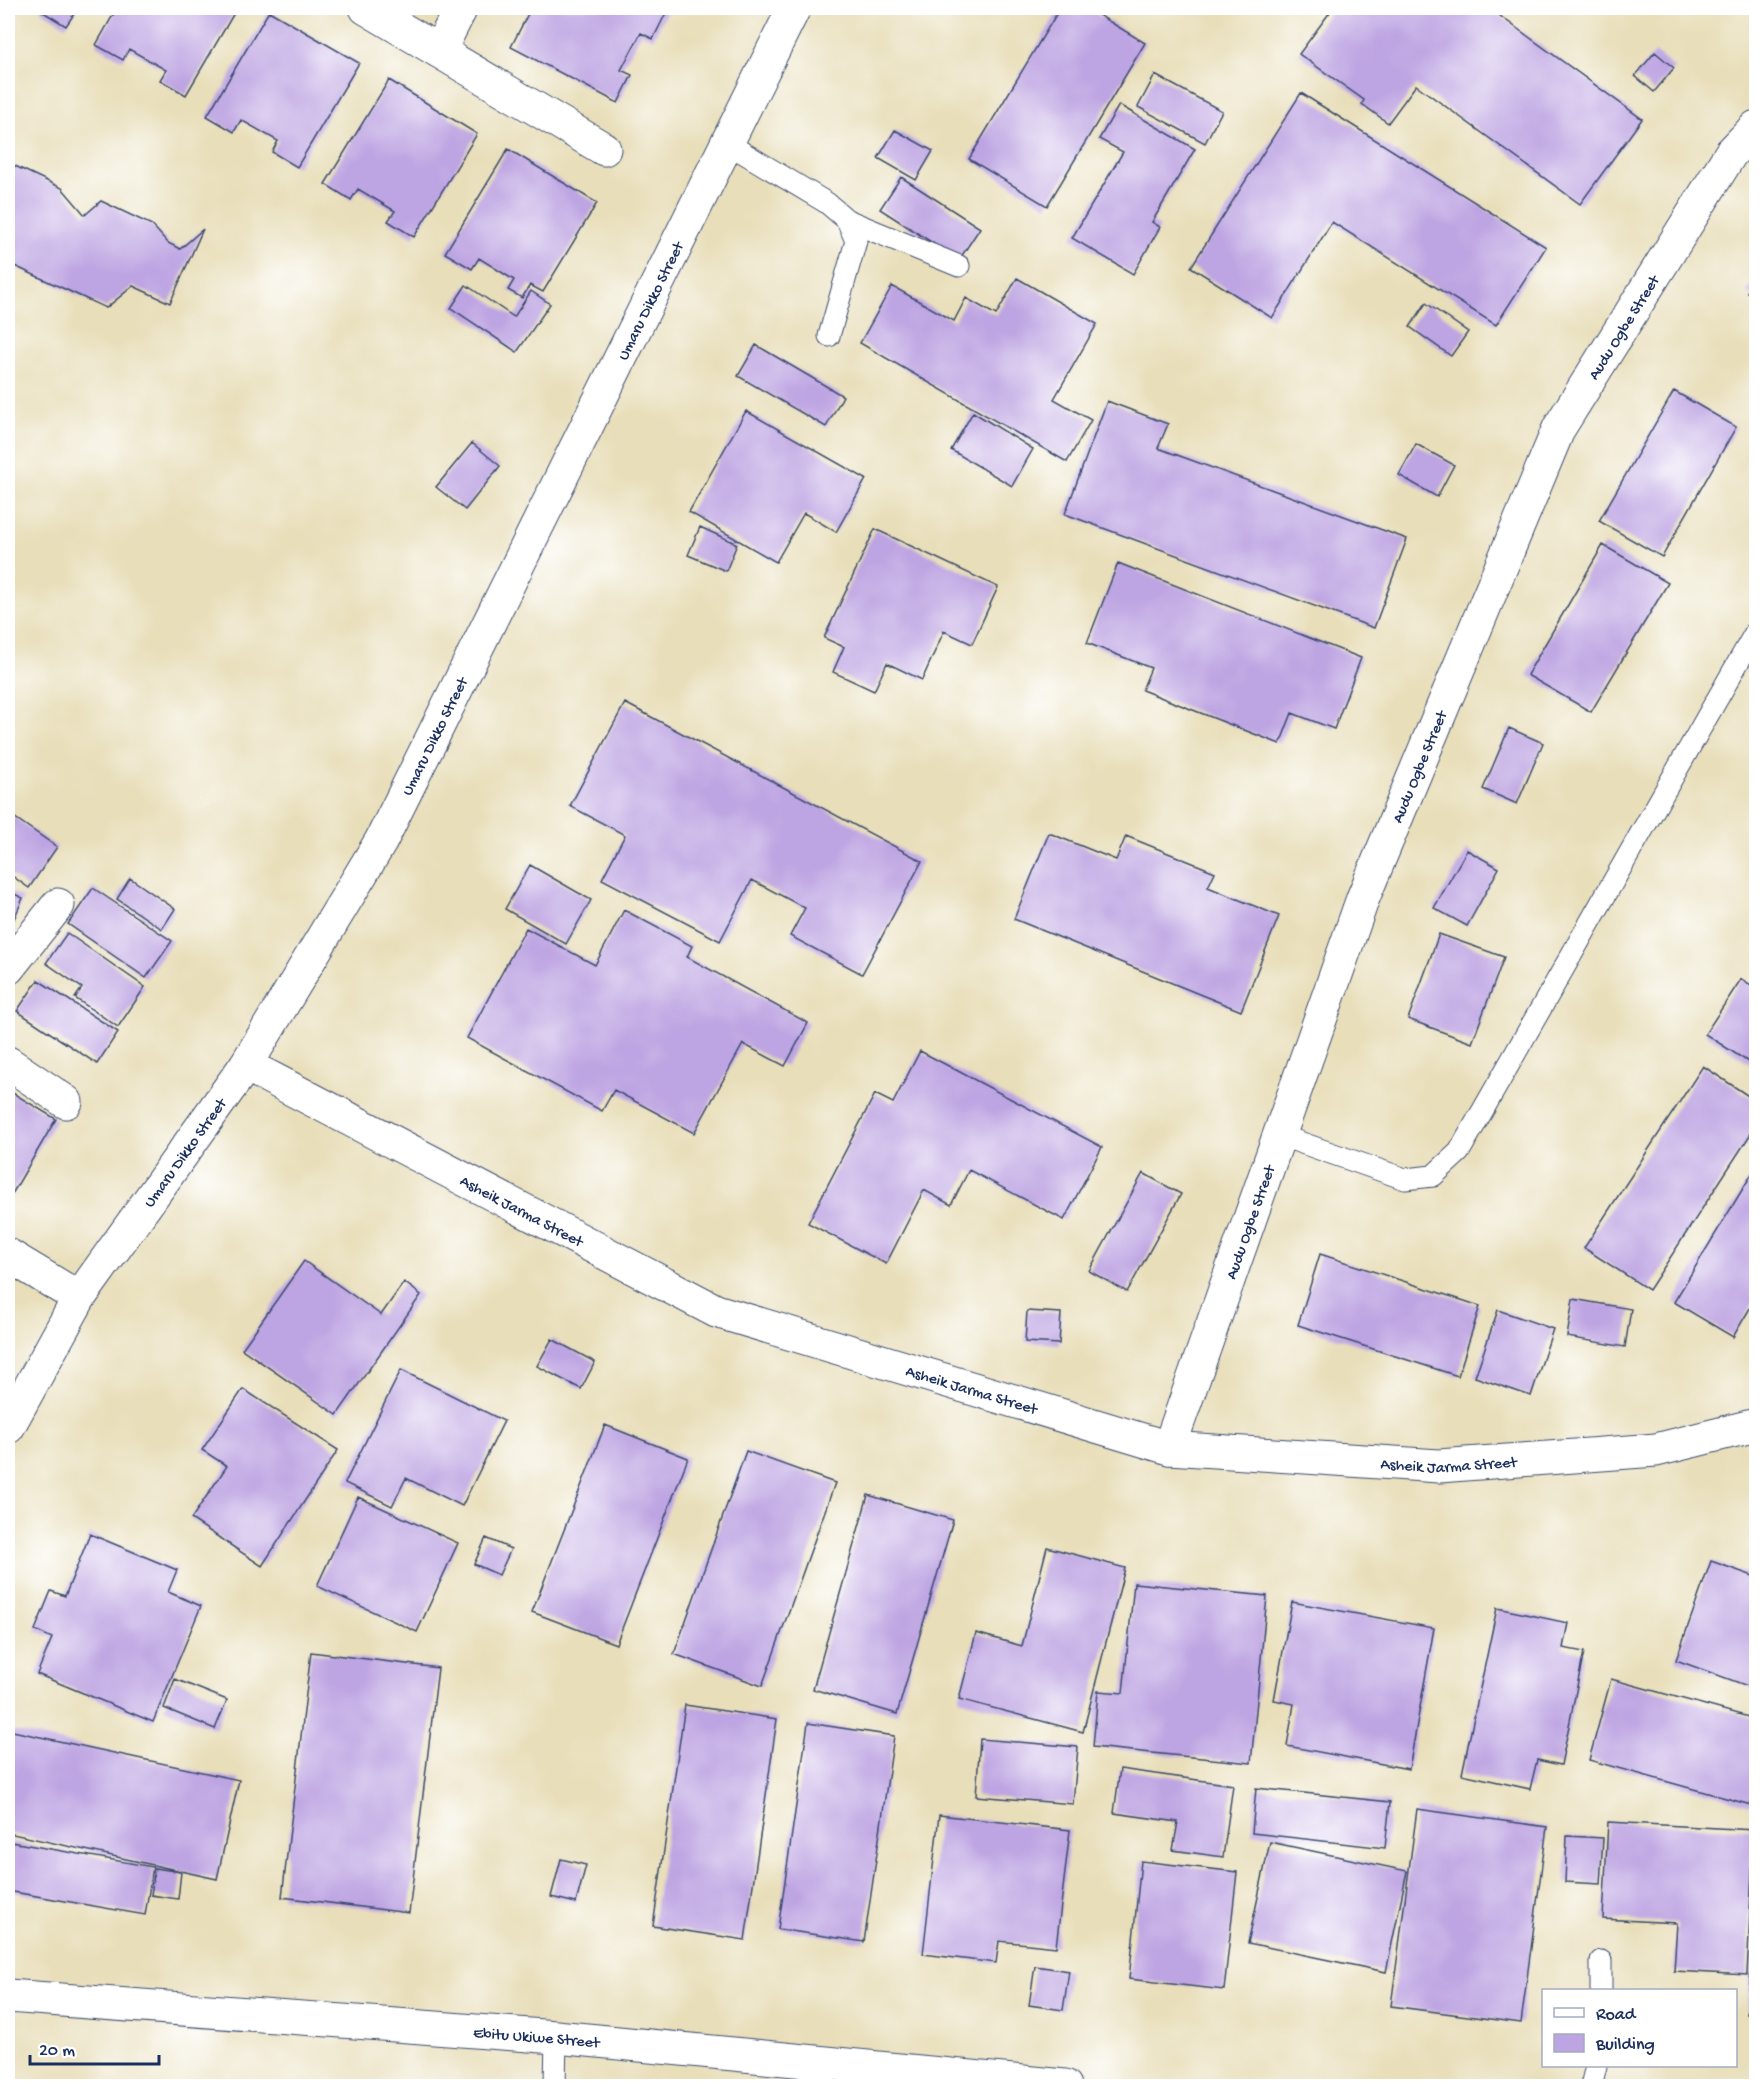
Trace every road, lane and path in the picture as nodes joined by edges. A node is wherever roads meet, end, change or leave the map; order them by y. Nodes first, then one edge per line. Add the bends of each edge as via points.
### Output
1 (366, 8) edge
2 (461, 8) edge
3 (794, 8) edge
4 (439, 51) junction
5 (1756, 127) edge
6 (727, 143) junction
7 (604, 149) dead end
8 (847, 220) junction
9 (959, 266) dead end
10 (829, 336) dead end
11 (1756, 631) edge
12 (58, 905) dead end
13 (8, 968) edge
14 (8, 1064) edge
15 (246, 1065) junction
16 (66, 1102) dead end
17 (1279, 1135) junction
18 (8, 1255) edge
19 (79, 1298) junction
20 (1756, 1425) edge
21 (8, 1427) edge
22 (1169, 1448) junction
23 (1601, 1961) dead end
24 (1601, 1989) edge
25 (8, 1995) edge
26 (556, 2037) junction
27 (1596, 2067) edge
28 (974, 2081) edge
29 (555, 2086) edge
30 (1065, 2086) edge
31 (1591, 2086) edge

1 - 4 street
2 - 4 street
3 - 6 street, Umaru Dikko Street
4 - 7 street
5 - 17 street, Audu Ogbe Street via 1731,153 1559,428 1363,898
6 - 8 lane via 827,203
6 - 15 street, Umaru Dikko Street via 381,841
8 - 9 lane
8 - 10 lane via 856,241
11 - 17 lane via 1459,1152 1433,1176 1405,1179
12 - 13 street
14 - 16 street
15 - 19 street, Umaru Dikko Street
15 - 22 street, Asheik Jarma Street via 716,1311
17 - 22 street, Audu Ogbe Street
18 - 19 street
19 - 21 street, Umaru Dikko Street
20 - 22 street, Asheik Jarma Street via 1656,1450 1439,1466
23 - 24 lane
25 - 26 street, Ebitu Ukiwe Street
26 - 28 street, Ebitu Ukiwe Street
26 - 29 lane
27 - 31 lane
28 - 30 street, Ebitu Ukiwe Street

